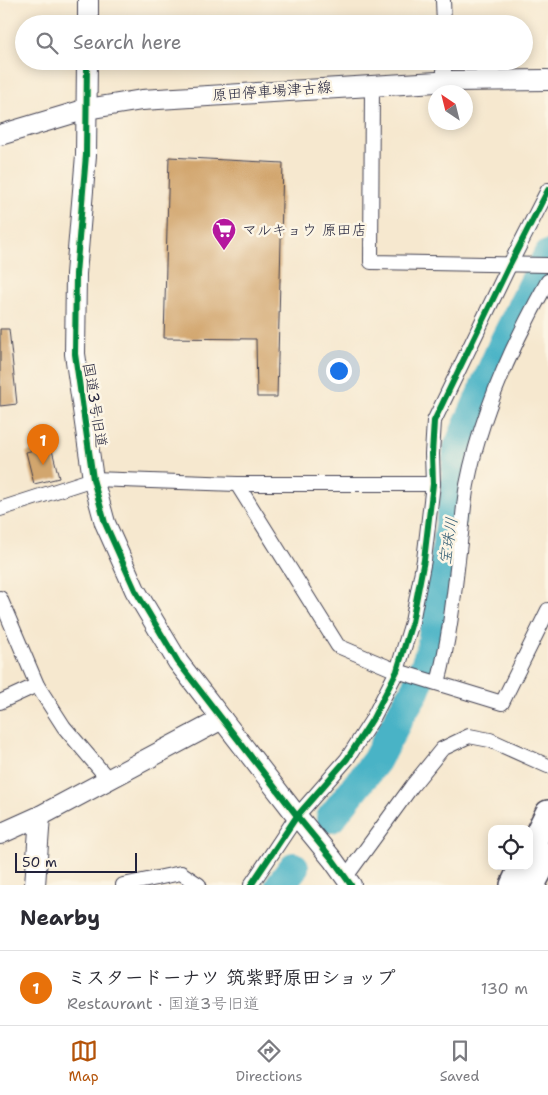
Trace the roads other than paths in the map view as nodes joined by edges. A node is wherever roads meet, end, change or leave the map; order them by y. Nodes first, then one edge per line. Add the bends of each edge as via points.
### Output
1 (88, 0) edge
2 (443, 0) edge
3 (88, 15) edge
4 (444, 15) edge
5 (87, 70) edge
6 (444, 70) edge
7 (548, 80) edge
8 (444, 82) junction
9 (372, 85) junction
10 (87, 109) junction
11 (0, 134) edge
12 (548, 190) edge
13 (548, 265) edge
14 (509, 266) junction
15 (548, 281) edge
16 (93, 479) junction
17 (237, 484) junction
18 (433, 484) junction
19 (0, 509) edge
20 (0, 598) edge
21 (548, 610) edge
22 (397, 671) junction
23 (438, 683) junction
24 (37, 685) junction
25 (0, 702) edge
26 (222, 719) junction
27 (548, 766) edge
28 (109, 780) junction
29 (548, 813) edge
30 (40, 816) junction
31 (297, 816) junction
32 (0, 834) edge
33 (533, 843) edge
34 (548, 855) edge
35 (520, 870) edge
36 (348, 881) edge
37 (35, 885) edge
38 (123, 885) edge
39 (199, 885) edge
40 (251, 885) edge
41 (513, 885) edge
42 (532, 885) edge

1 - 3 street
2 - 4 street
5 - 10 street, 国道3号旧道
6 - 8 street
7 - 8 street, 原田停車場津古線
8 - 9 street, 原田停車場津古線
9 - 10 street, 原田停車場津古線 via 142,100
9 - 14 street via 372,262
10 - 11 street, 原田停車場津古線
10 - 16 street, 国道3号旧道 via 76,274 75,354
12 - 14 street
13 - 14 street
14 - 18 street via 434,421
15 - 23 street via 505,364 480,433 467,485 450,635
16 - 17 street
16 - 19 street
16 - 26 street, 国道3号旧道 via 105,523 135,590 178,662
17 - 18 street
17 - 22 street via 338,646
18 - 22 street via 424,560 412,622
20 - 24 street
21 - 23 street via 502,703
22 - 23 street
22 - 31 street via 347,759
24 - 25 street
24 - 28 street via 64,728
26 - 28 street
26 - 31 street, 国道3号旧道
27 - 36 street via 483,738 469,736 442,749 412,786
28 - 30 street
29 - 33 highway
30 - 32 street
30 - 37 street
31 - 36 street, 国道3号旧道
31 - 40 street
34 - 42 highway
35 - 41 highway
38 - 39 street via 181,873

